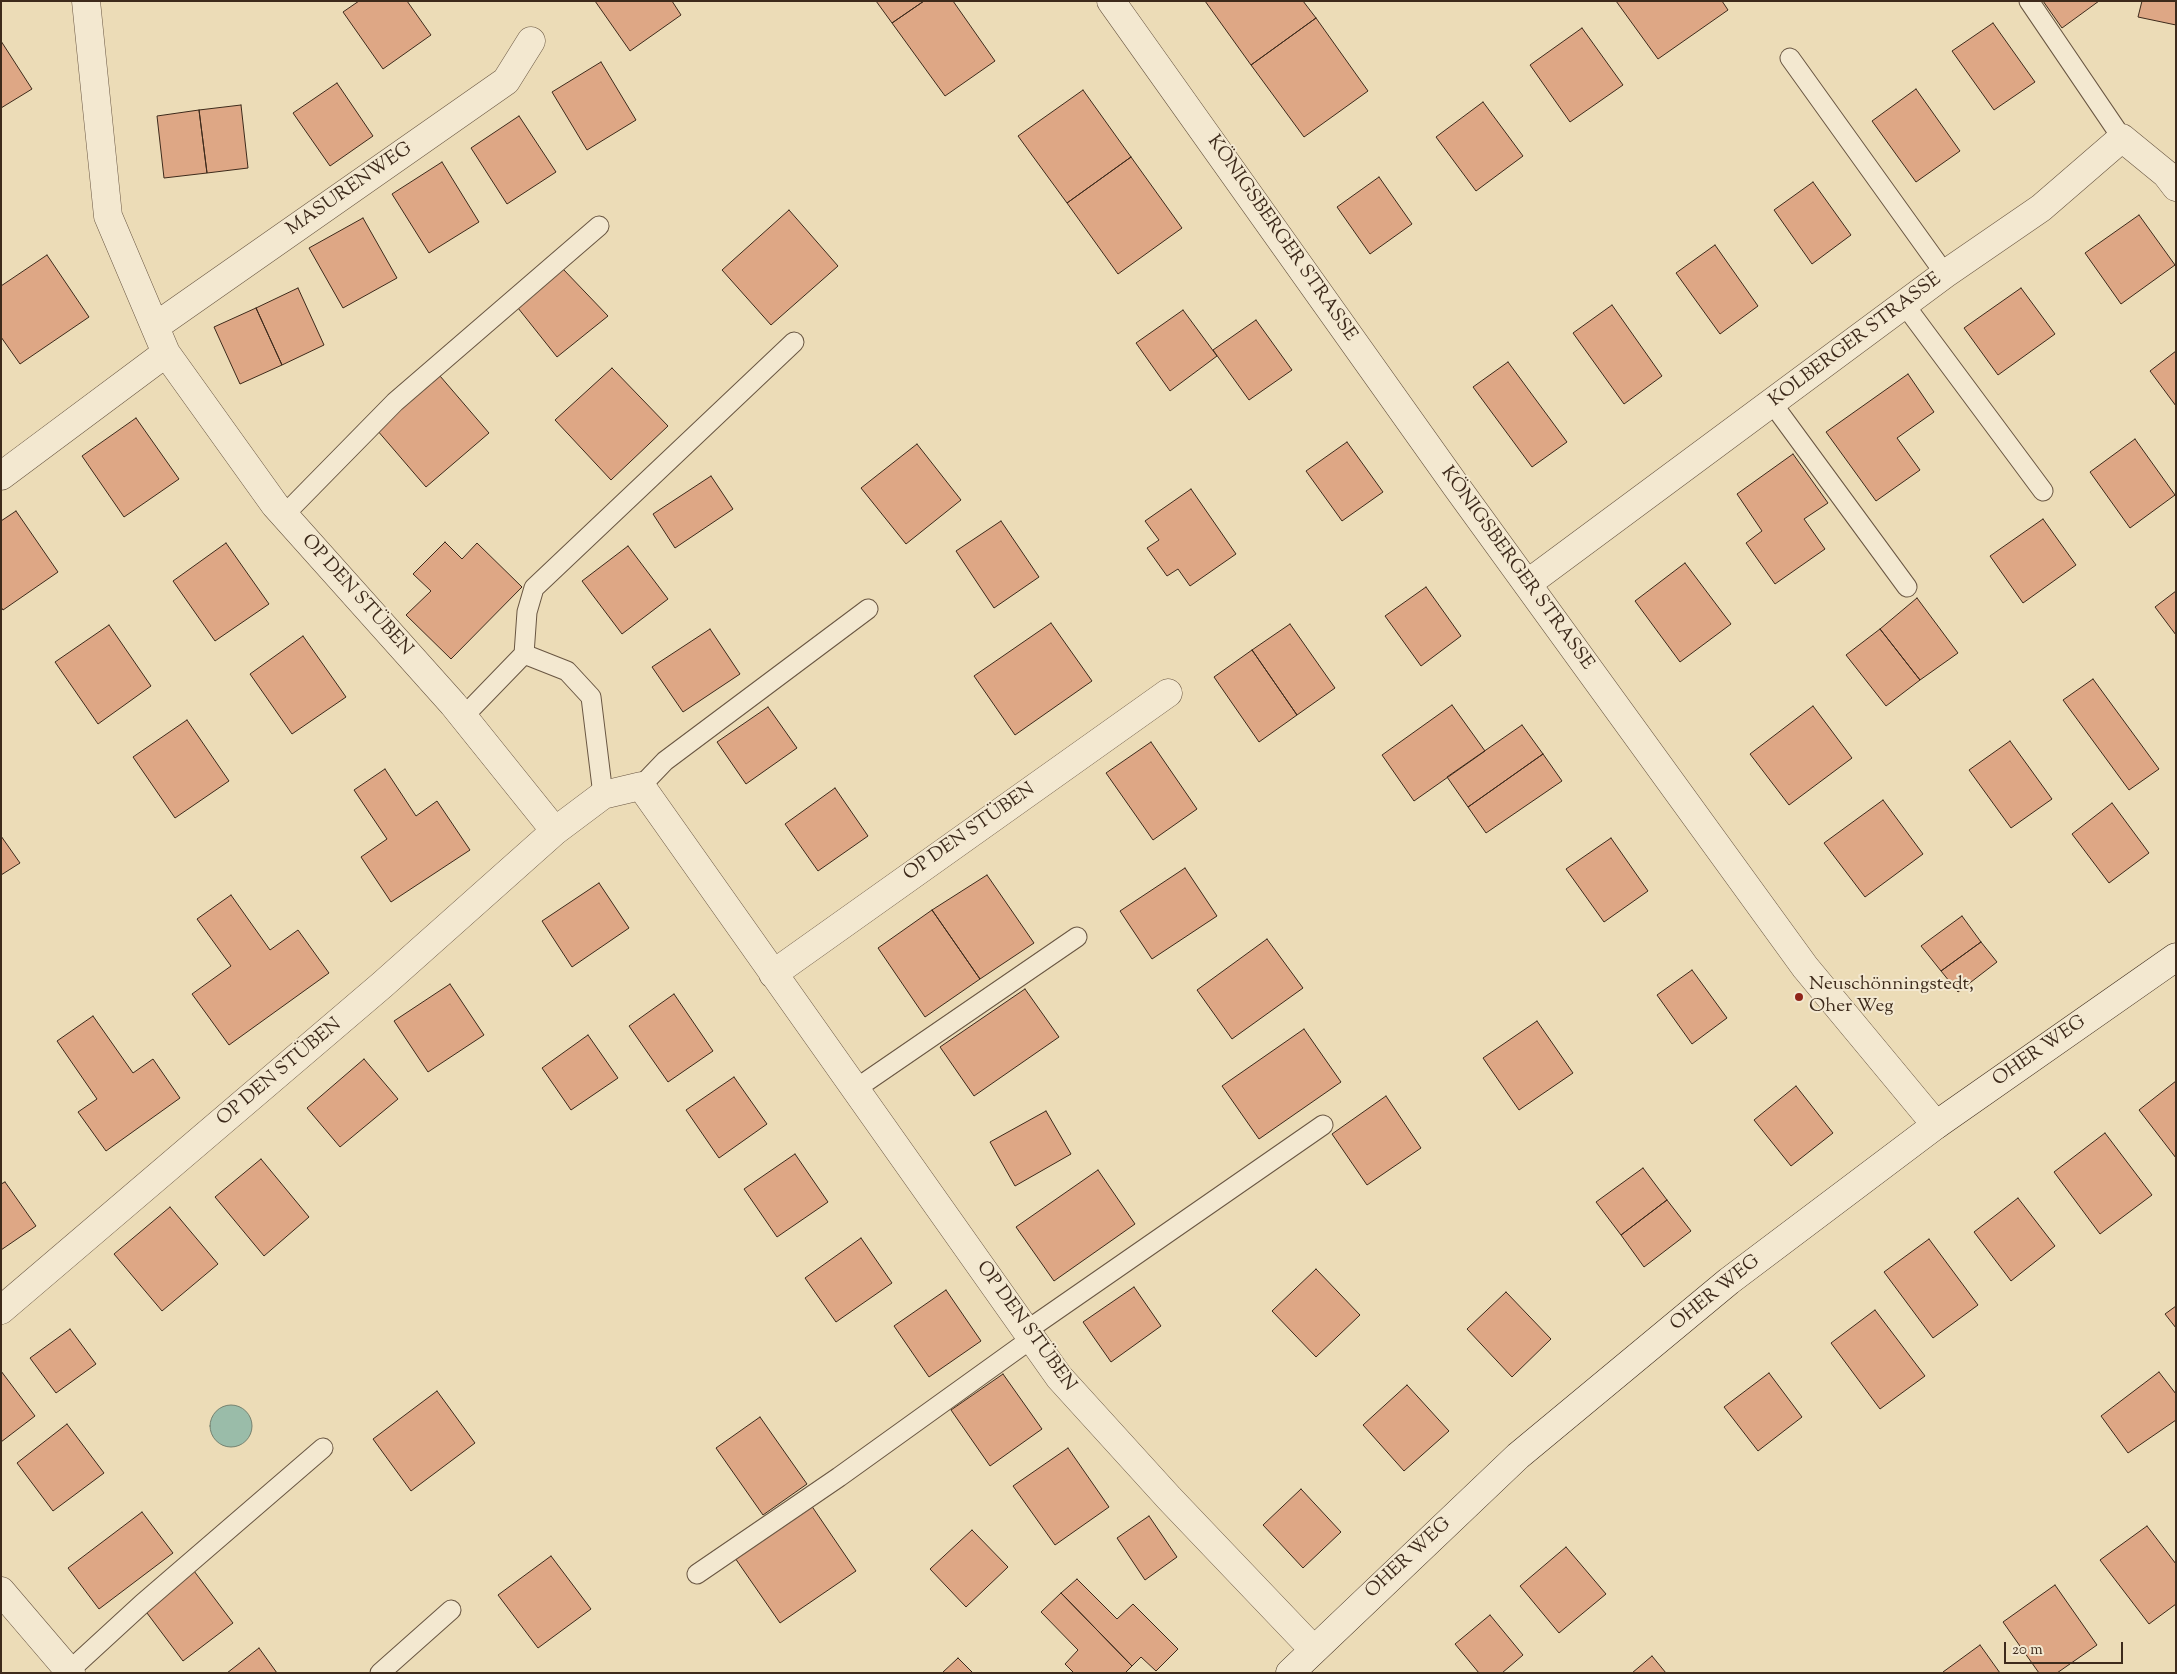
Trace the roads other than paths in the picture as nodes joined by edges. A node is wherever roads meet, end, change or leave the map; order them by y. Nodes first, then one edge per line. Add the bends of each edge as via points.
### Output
1 (86, 1) edge
2 (1111, 1) edge
3 (2029, 1) edge
4 (531, 41) dead end
5 (1790, 58) dead end
6 (2122, 138) junction
7 (2176, 187) edge
8 (598, 226) dead end
9 (1945, 274) junction
10 (1904, 304) junction
11 (156, 326) junction
12 (794, 342) dead end
13 (166, 353) junction
14 (1772, 403) junction
15 (1, 476) edge
16 (2043, 491) dead end
17 (284, 515) junction
18 (1527, 584) junction
19 (1907, 587) dead end
20 (868, 609) dead end
21 (524, 654) junction
22 (1168, 692) dead end
23 (463, 717) junction
24 (641, 786) junction
25 (603, 795) junction
26 (555, 831) junction
27 (1077, 936) dead end
28 (2176, 956) edge
29 (773, 974) junction
30 (854, 1090) junction
31 (1323, 1125) dead end
32 (1936, 1126) junction
33 (1, 1310) edge
34 (1028, 1335) junction
35 (323, 1448) dead end
36 (698, 1574) dead end
37 (1, 1591) edge
38 (451, 1610) dead end
39 (1313, 1649) junction
40 (70, 1672) edge
41 (380, 1673) edge
42 (1290, 1673) edge

1 - 11 street, OP DEN STÜBEN via 108,216
2 - 18 street, KÖNIGSBERGER STRASSE
3 - 6 lane
4 - 11 street, MASURENWEG via 506,81
5 - 9 lane
6 - 7 street via 2166,174
6 - 9 street, KOLBERGER STRASSE via 2040,208
8 - 17 lane via 394,402
9 - 10 street, KOLBERGER STRASSE
10 - 14 street, KOLBERGER STRASSE
10 - 16 lane
11 - 13 street, OP DEN STÜBEN
12 - 21 lane via 534,588
13 - 15 street
13 - 17 street, OP DEN STÜBEN
14 - 18 street, KOLBERGER STRASSE
14 - 19 lane
17 - 23 street, OP DEN STÜBEN
18 - 32 street, KÖNIGSBERGER STRASSE via 1805,967
20 - 24 lane via 664,760
21 - 23 lane
21 - 25 lane via 567,671 591,697
22 - 29 street, OP DEN STÜBEN
23 - 26 street, OP DEN STÜBEN
24 - 25 street, OP DEN STÜBEN
24 - 29 street, OP DEN STÜBEN
25 - 26 street, OP DEN STÜBEN
26 - 33 street, OP DEN STÜBEN via 382,985
27 - 30 lane
28 - 32 street, OHER WEG
29 - 30 street, OP DEN STÜBEN
30 - 34 street, OP DEN STÜBEN
31 - 34 lane
32 - 39 street, OHER WEG via 1729,1282 1518,1456
34 - 36 lane via 839,1477
34 - 39 street, OP DEN STÜBEN via 1065,1385
35 - 40 lane via 142,1604
37 - 40 street
38 - 41 lane
39 - 42 street, OHER WEG

